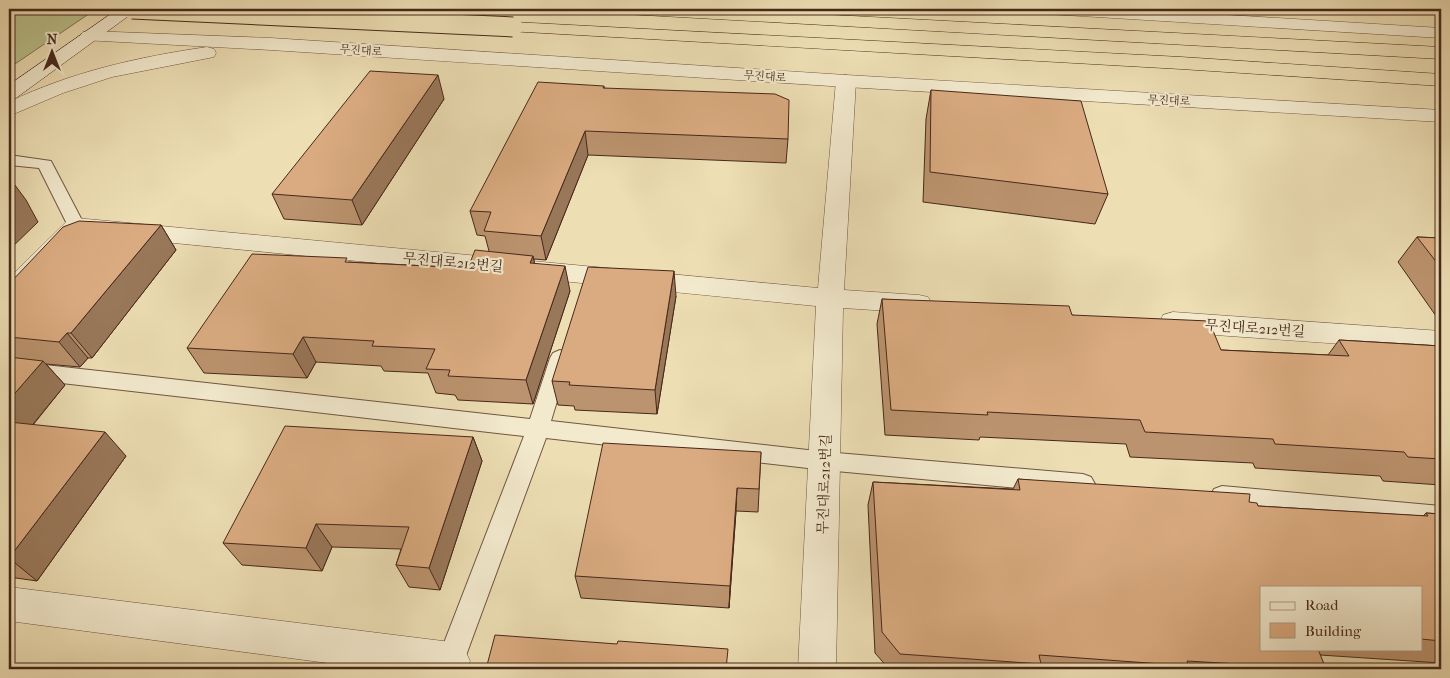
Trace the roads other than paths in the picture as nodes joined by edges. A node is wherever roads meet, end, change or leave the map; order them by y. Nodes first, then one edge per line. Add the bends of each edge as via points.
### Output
1 (131, 9) edge
2 (260, 9) edge
3 (625, 9) edge
4 (1048, 9) edge
5 (1441, 33) edge
6 (89, 36) junction
7 (271, 44) junction
8 (1441, 44) edge
9 (1361, 48) junction
10 (1441, 53) edge
11 (1182, 62) junction
12 (1441, 80) edge
13 (846, 81) junction
14 (9, 94) edge
15 (1441, 96) edge
16 (9, 110) edge
17 (1441, 116) edge
18 (9, 160) edge
19 (76, 226) junction
20 (9, 293) edge
21 (830, 298) junction
22 (940, 306) edge
23 (1149, 320) edge
24 (566, 338) edge
25 (1437, 347) edge
26 (9, 369) edge
27 (538, 429) junction
28 (825, 461) junction
29 (1103, 486) edge
30 (1203, 494) edge
31 (1441, 516) edge
32 (9, 604) edge
33 (449, 665) edge
34 (817, 669) edge

1 - 6 street
1 - 11 highway, bridge
2 - 7 street via 258,22
3 - 9 highway
4 - 5 street
6 - 7 street, 무진대로
6 - 14 street
7 - 13 street, 무진대로
7 - 16 street via 140,64 81,80
8 - 9 highway
9 - 10 highway
11 - 12 highway
11 - 15 highway
13 - 17 street, 무진대로
13 - 21 street, 무진대로212번길
18 - 19 street via 45,164
19 - 20 street
19 - 21 street, 무진대로212번길 via 583,284
21 - 22 street, 무진대로212번길
21 - 28 street, 무진대로212번길
23 - 25 street, 무진대로212번길
24 - 27 street
26 - 27 street
27 - 28 street
27 - 33 street
28 - 29 street
28 - 34 street, 무진대로212번길
30 - 31 street
32 - 33 street

